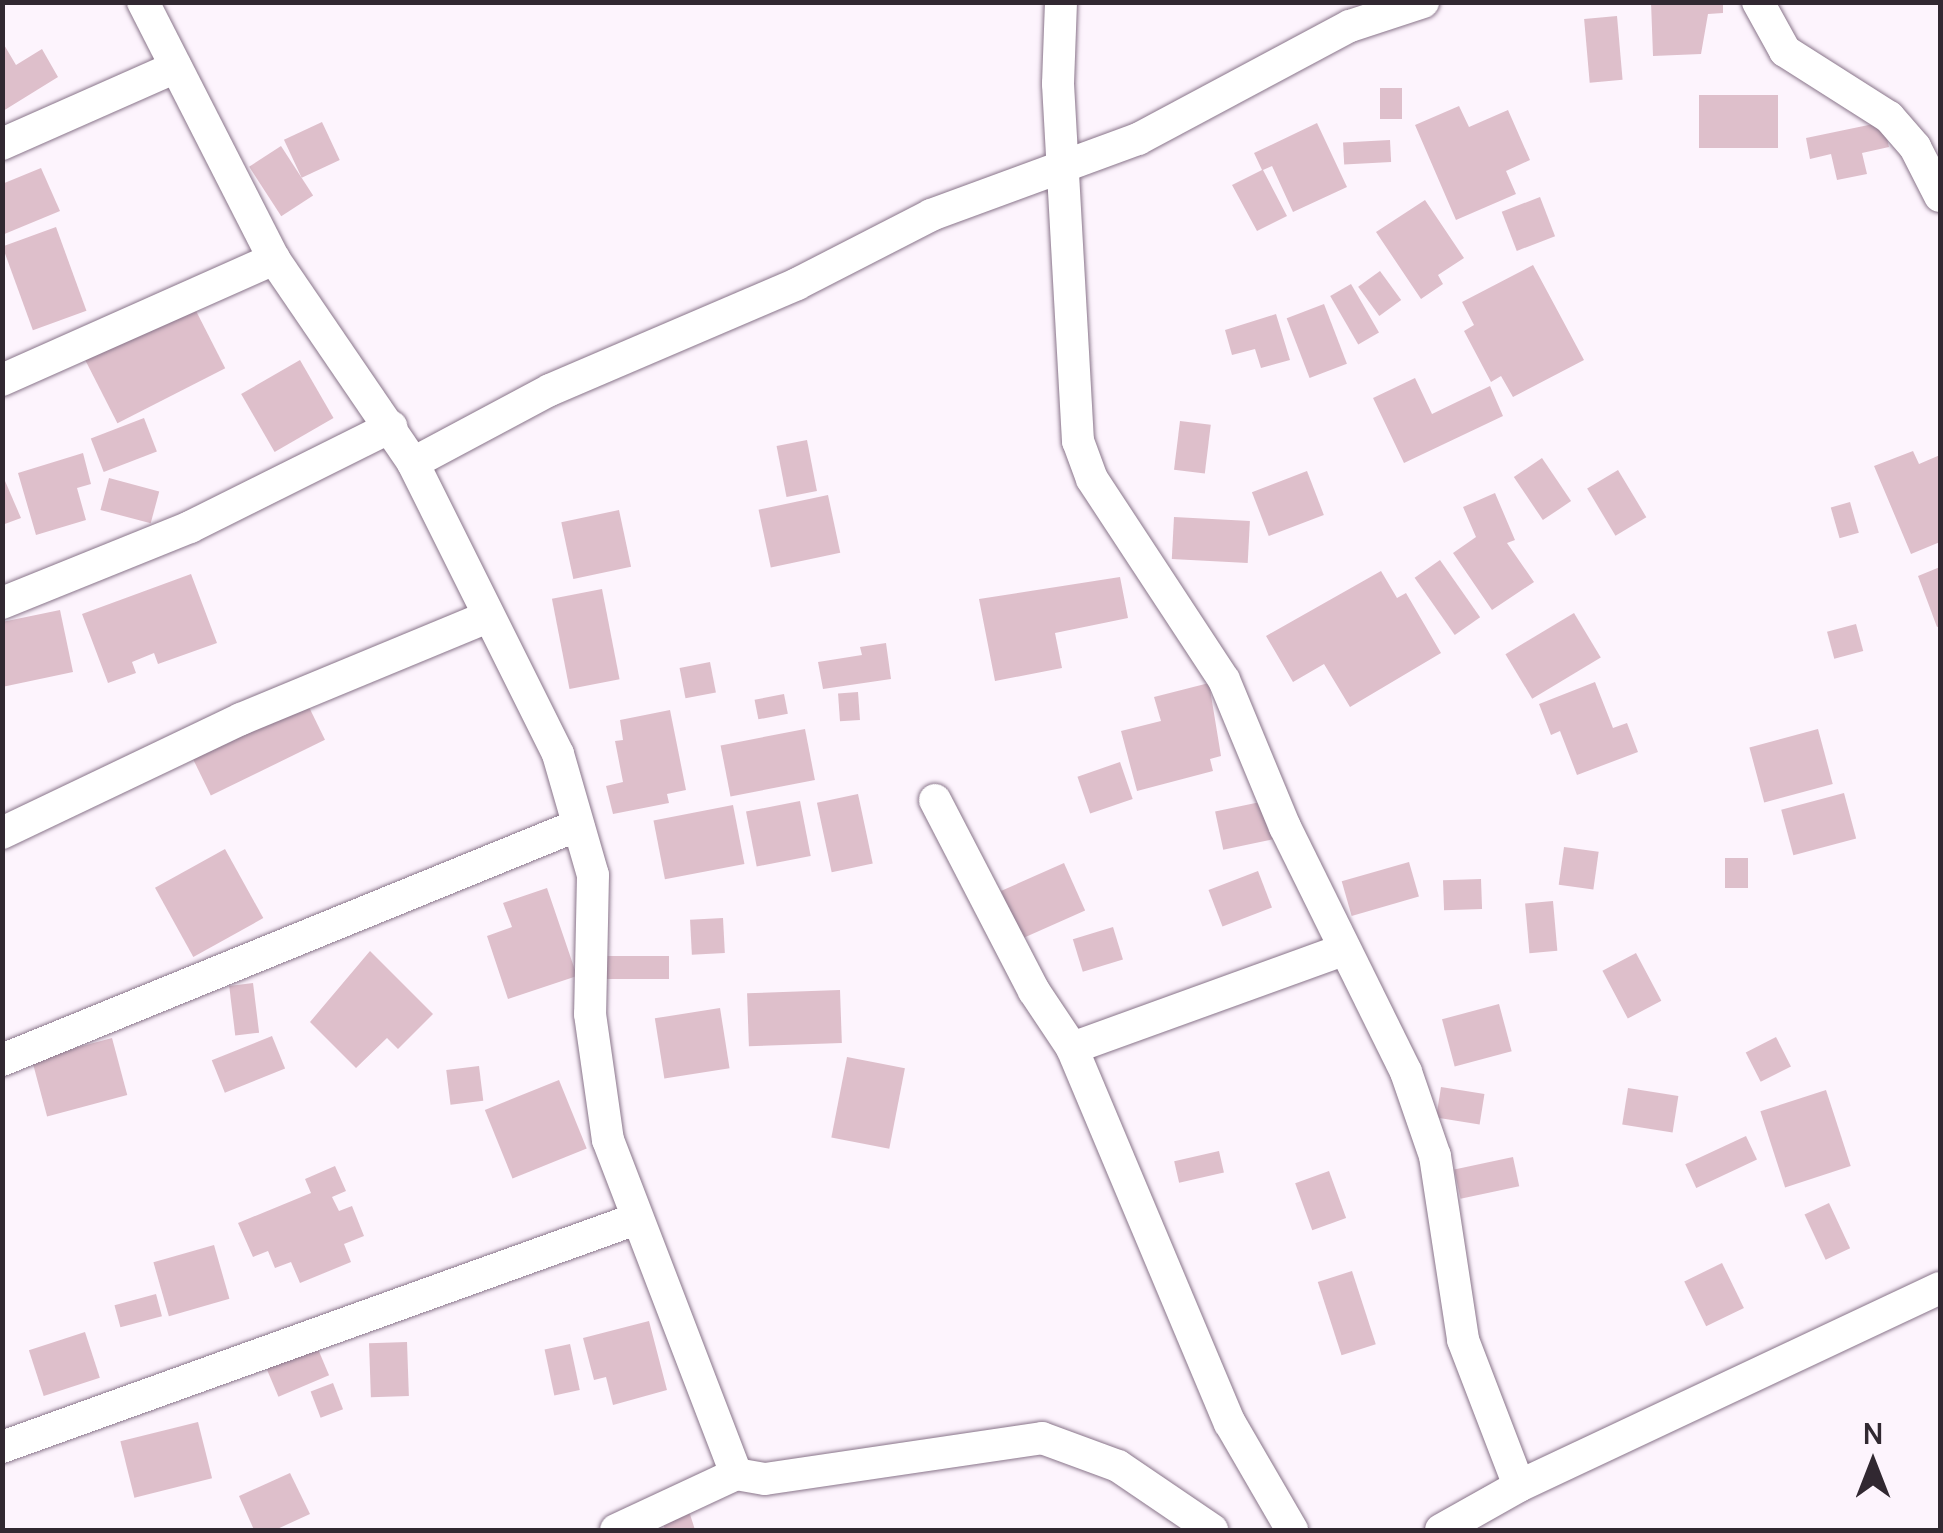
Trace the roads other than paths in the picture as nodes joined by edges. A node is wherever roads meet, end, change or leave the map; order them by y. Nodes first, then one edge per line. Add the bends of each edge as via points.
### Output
1 (143, 2) edge
2 (1061, 2) edge
3 (1423, 2) edge
4 (1758, 2) edge
5 (176, 67) junction
6 (2, 144) edge
7 (1065, 166) junction
8 (1940, 196) edge
9 (274, 259) junction
10 (2, 380) edge
11 (392, 428) junction
12 (413, 463) junction
13 (2, 603) edge
14 (485, 618) junction
15 (935, 800) dead end
16 (578, 825) junction
17 (2, 833) edge
18 (1346, 948) junction
19 (1072, 1048) junction
20 (2, 1060) edge
21 (636, 1219) junction
22 (1940, 1288) edge
23 (2, 1447) edge
24 (736, 1474) junction
25 (1518, 1486) junction
26 (616, 1530) edge
27 (1212, 1530) edge
28 (1292, 1530) edge
29 (1441, 1530) edge

1 - 5 street
2 - 7 street
3 - 7 street via 1350,26 1138,139
4 - 8 street via 1785,51 1890,117 1916,146
5 - 6 street
5 - 9 street
7 - 12 street via 931,215 797,284 550,390
7 - 18 street via 1078,441 1092,480 1224,680
9 - 10 street
9 - 11 street
11 - 12 street
11 - 13 street via 190,527
12 - 14 street
14 - 16 street via 558,754
14 - 17 street via 241,719
15 - 19 street via 1034,991
16 - 20 street
16 - 21 street via 593,874 590,1014 596,1074 608,1140
18 - 19 street
18 - 25 street via 1406,1072 1435,1156 1463,1340
19 - 28 street via 1230,1422
21 - 23 street
21 - 24 street
22 - 25 street
24 - 26 street
24 - 27 street via 765,1479 1042,1438 1118,1466
25 - 29 street

